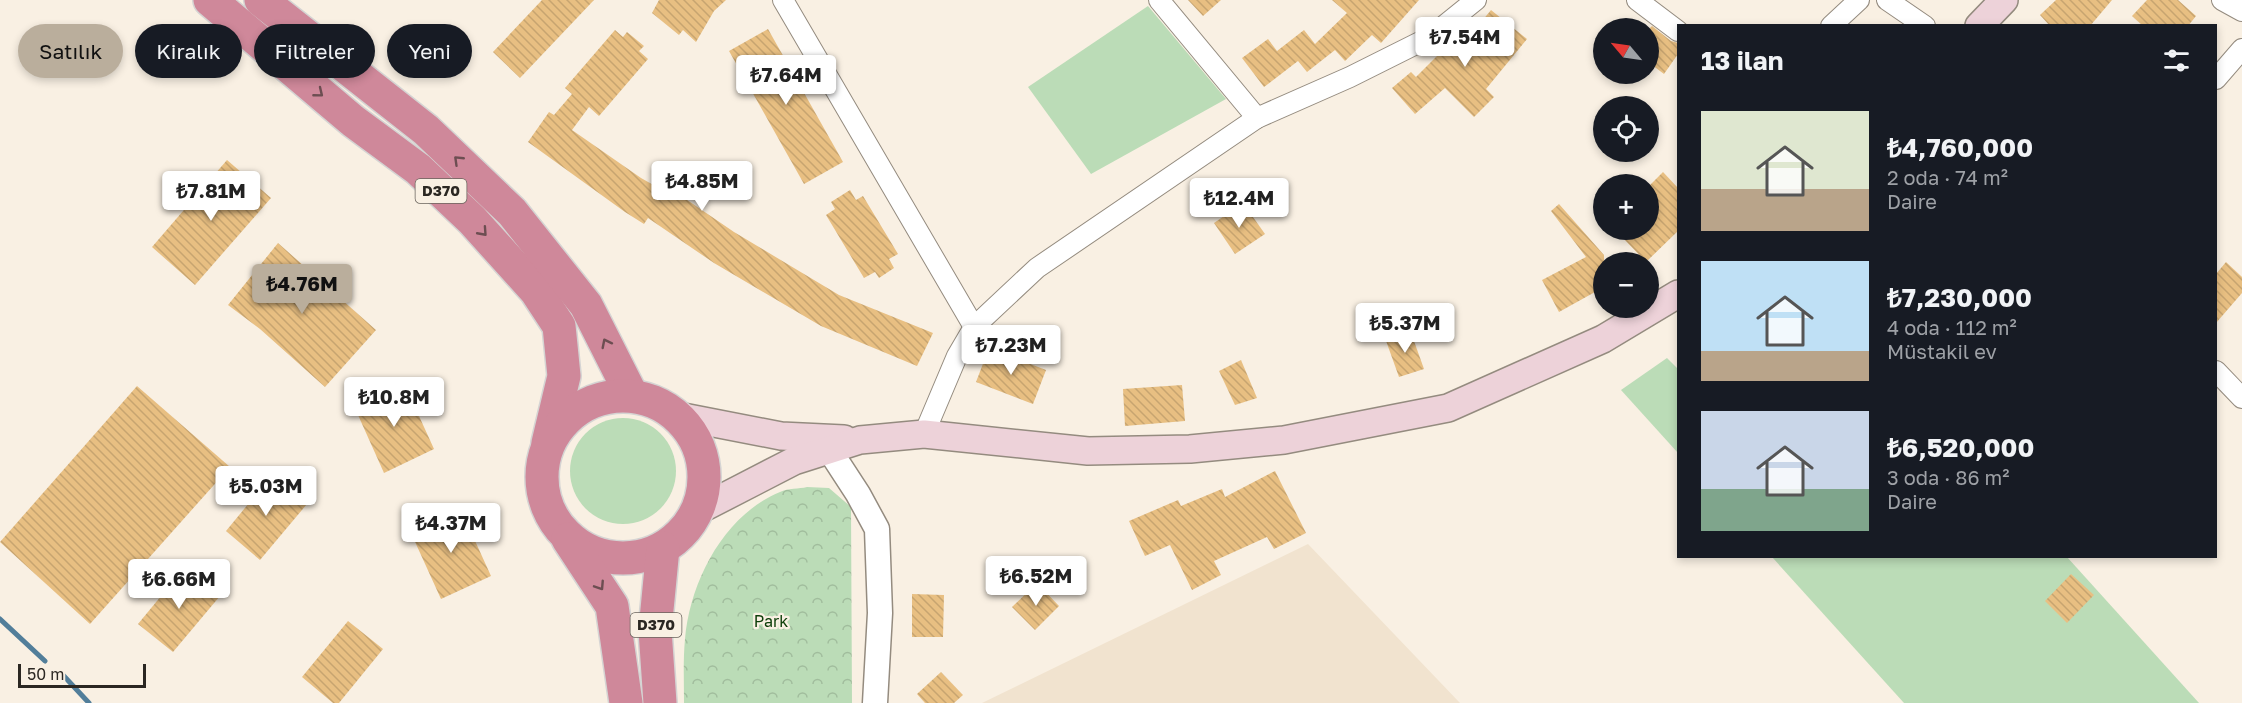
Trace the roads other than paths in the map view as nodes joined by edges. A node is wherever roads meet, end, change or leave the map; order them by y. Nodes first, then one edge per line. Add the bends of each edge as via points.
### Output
1 (210, 0) edge
2 (261, 0) edge
3 (783, 0) edge
4 (1159, 0) edge
5 (1476, 0) edge
6 (1637, 0) edge
7 (1859, 0) edge
8 (1887, 0) edge
9 (2004, 0) edge
10 (1833, 24) edge
11 (1922, 24) edge
12 (1981, 24) edge
13 (1677, 30) edge
14 (2242, 49) edge
15 (2217, 78) edge
16 (1257, 118) junction
17 (1677, 295) edge
18 (974, 327) junction
19 (2217, 372) edge
20 (632, 396) junction
21 (2242, 398) edge
22 (678, 416) junction
23 (924, 434) junction
24 (781, 436) junction
25 (860, 440) junction
26 (548, 443) junction
27 (830, 451) junction
28 (697, 511) junction
29 (567, 537) junction
30 (663, 548) junction
31 (626, 703) edge
32 (660, 703) edge
33 (875, 703) edge

1 -> 26 highway, D370 via 352,121 418,169 536,291 559,326 564,376
20 -> 2 highway, D370 via 586,305 512,212 426,130
3 - 18 street
4 - 16 street
5 - 16 street via 1430,37
6 - 13 street
7 - 10 street
8 - 11 street
9 - 12 main road
14 - 15 street
16 - 18 street via 1037,268
17 - 23 main road via 1603,339 1448,408 1284,440 1190,449 1088,451
18 - 23 street via 957,356
19 - 21 street
20 - 22 highway via 657,402
20 - 26 highway via 606,397 583,406 562,422
22 - 24 main road
22 - 28 highway via 694,436 703,460 704,486
23 - 25 main road
24 - 25 main road
24 - 27 street
25 - 27 main road
26 - 29 highway via 542,468 543,493 552,517
27 - 28 main road via 794,461
27 - 33 street via 877,529 880,613
28 - 30 highway via 683,532
29 - 30 highway via 589,551 614,558 639,557
29 -> 31 highway, D370 via 612,606
30 - 32 highway, D370 via 655,630

